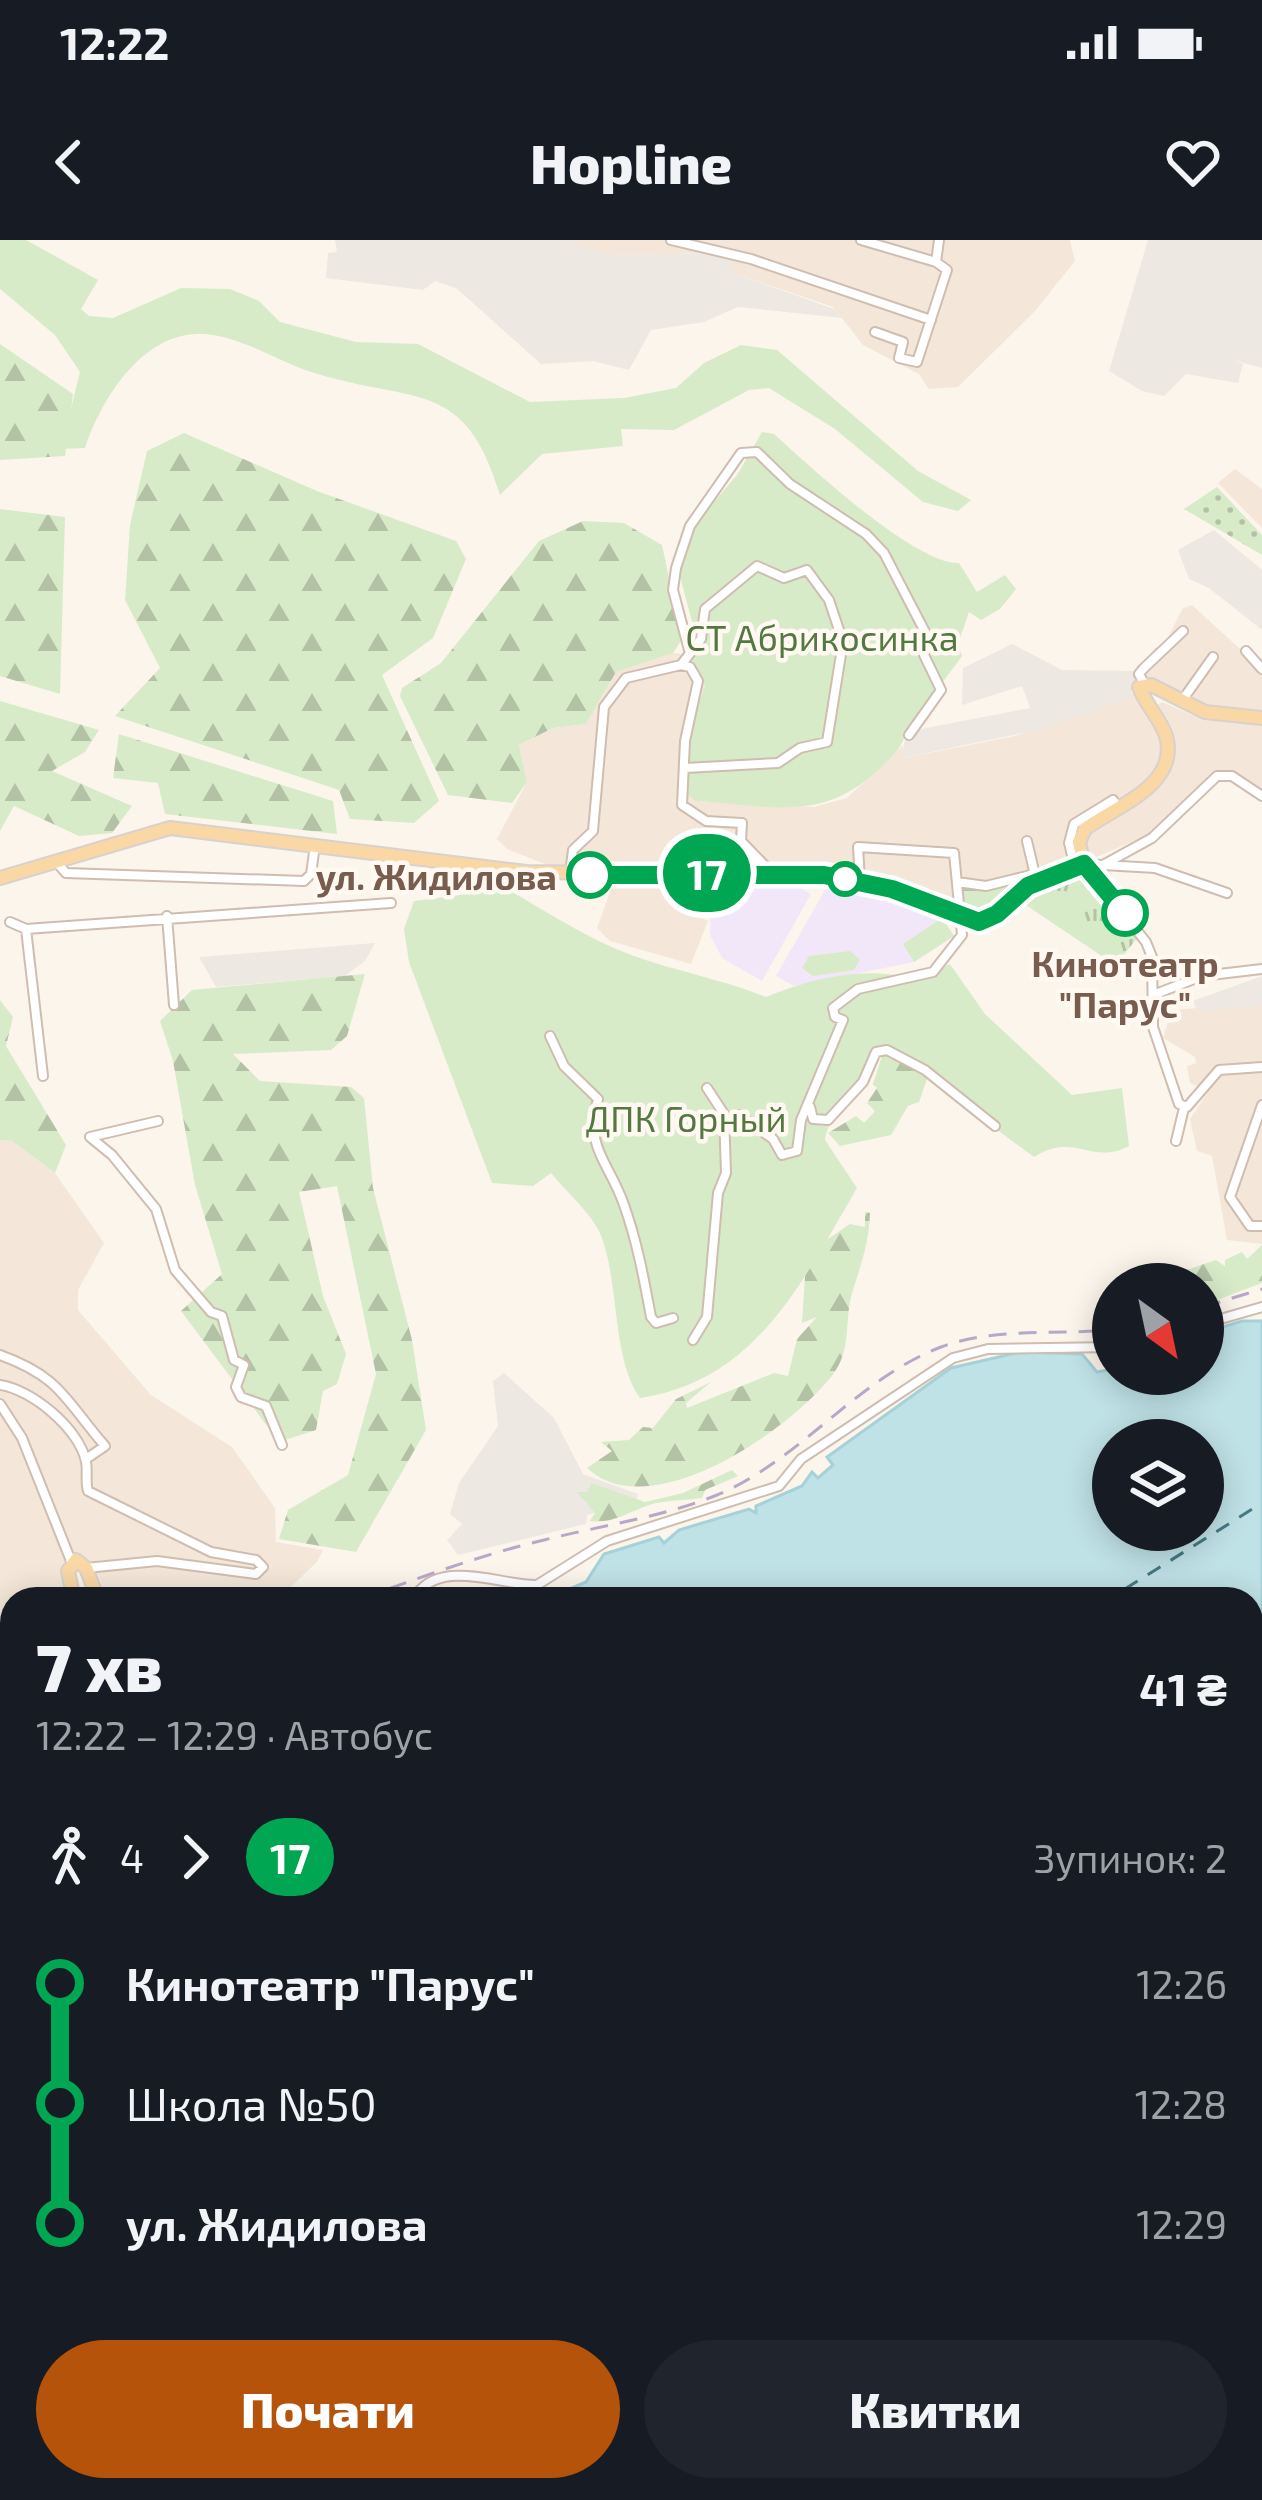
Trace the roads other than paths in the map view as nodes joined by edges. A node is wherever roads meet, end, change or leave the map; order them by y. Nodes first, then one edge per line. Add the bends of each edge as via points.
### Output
1 (671, 240) edge
2 (861, 240) edge
3 (939, 240) edge
4 (715, 245) edge
5 (936, 262) junction
6 (931, 320) junction
7 (875, 332) dead end
8 (1183, 631) dead end
9 (689, 650) junction
10 (1246, 651) dead end
11 (1213, 657) dead end
12 (681, 665) junction
13 (1262, 669) edge
14 (1141, 685) junction
15 (1180, 704) junction
16 (1262, 718) edge
17 (910, 735) dead end
18 (685, 768) junction
19 (1262, 796) edge
20 (1027, 842) dead end
21 (315, 843) junction
22 (59, 865) junction
23 (1103, 865) junction
24 (1080, 866) junction
25 (771, 872) junction
26 (570, 875) junction
27 (0, 878) edge
28 (1036, 878) junction
29 (860, 881) junction
30 (957, 882) junction
31 (1227, 893) dead end
32 (392, 903) dead end
33 (167, 916) junction
34 (960, 917) junction
35 (10, 922) dead end
36 (26, 929) junction
37 (1262, 969) edge
38 (1153, 995) junction
39 (174, 1005) dead end
40 (550, 1036) dead end
41 (1262, 1067) edge
42 (43, 1076) dead end
43 (707, 1088) dead end
44 (812, 1100) junction
45 (1262, 1105) edge
46 (1184, 1108) junction
47 (739, 1115) dead end
48 (158, 1121) dead end
49 (995, 1126) dead end
50 (1176, 1141) dead end
51 (1262, 1226) edge
52 (1262, 1307) edge
53 (673, 1318) dead end
54 (1224, 1318) edge
55 (693, 1340) dead end
56 (1092, 1347) edge
57 (0, 1355) edge
58 (0, 1385) edge
59 (0, 1405) edge
60 (282, 1445) dead end
61 (86, 1459) junction
62 (71, 1561) junction
63 (86, 1568) junction
64 (73, 1587) edge
65 (93, 1587) edge
66 (424, 1587) edge

1 - 4 street
2 - 5 street
3 - 5 street
4 - 6 street
5 - 6 street via 947,270
6 - 7 street via 916,362 899,358 903,342
8 - 14 street via 1139,674
9 - 12 street
9 - 17 street via 673,590 690,526 741,453 757,452 866,534 898,573 941,690
9 - 18 street via 712,600 761,565 784,578 807,570 829,600 843,642 826,742 778,763
10 - 13 street
11 - 15 street
12 - 18 street via 698,681
12 - 26 street via 626,677 604,707 593,831 573,850
14 - 15 main road
14 - 24 main road via 1168,751 1160,776 1081,835
15 - 16 main road
18 - 25 street via 682,805 706,821 742,823 741,841
19 - 23 street via 1232,776 1217,776 1152,838
20 - 28 street
21 - 22 main road via 170,828
21 - 22 street via 304,881 119,878 66,873
21 - 26 main road
22 - 27 main road
23 - 24 street
23 - 31 street via 1155,868
24 - 28 main road
24 - 38 street via 1146,942
25 - 26 main road
25 - 29 main road
28 - 30 street
28 - 34 main road via 989,919
29 - 30 street via 858,847 906,846 954,853
29 - 34 main road
30 - 34 street
32 - 33 street
33 - 36 street
33 - 39 street
34 - 44 street via 962,935 939,969 861,988 833,1008 843,1020
35 - 36 street
36 - 42 street
37 - 38 street via 1202,976
38 - 46 street via 1154,1027
40 - 53 street via 564,1066 598,1099 592,1137 626,1209 651,1317
41 - 46 street via 1219,1070
43 - 55 street via 724,1114 727,1173 718,1193 707,1317
44 - 47 street via 788,1158
44 - 49 street via 813,1118 828,1120 863,1082 876,1052 887,1050
45 - 51 street via 1230,1197 1250,1226
46 - 50 street
48 - 60 street via 90,1137 156,1209 175,1270 229,1328 234,1360 244,1365 241,1397 266,1406
52 - 54 street
56 - 66 street via 988,1349 953,1358 801,1459 779,1486 608,1541 537,1586 469,1574
57 - 61 street via 41,1370 79,1411 105,1446
58 - 61 street via 34,1397
59 - 62 street via 22,1438
61 - 63 street via 85,1486 93,1494 211,1552 263,1568
62 - 63 main road
62 - 64 main road
63 - 65 main road

